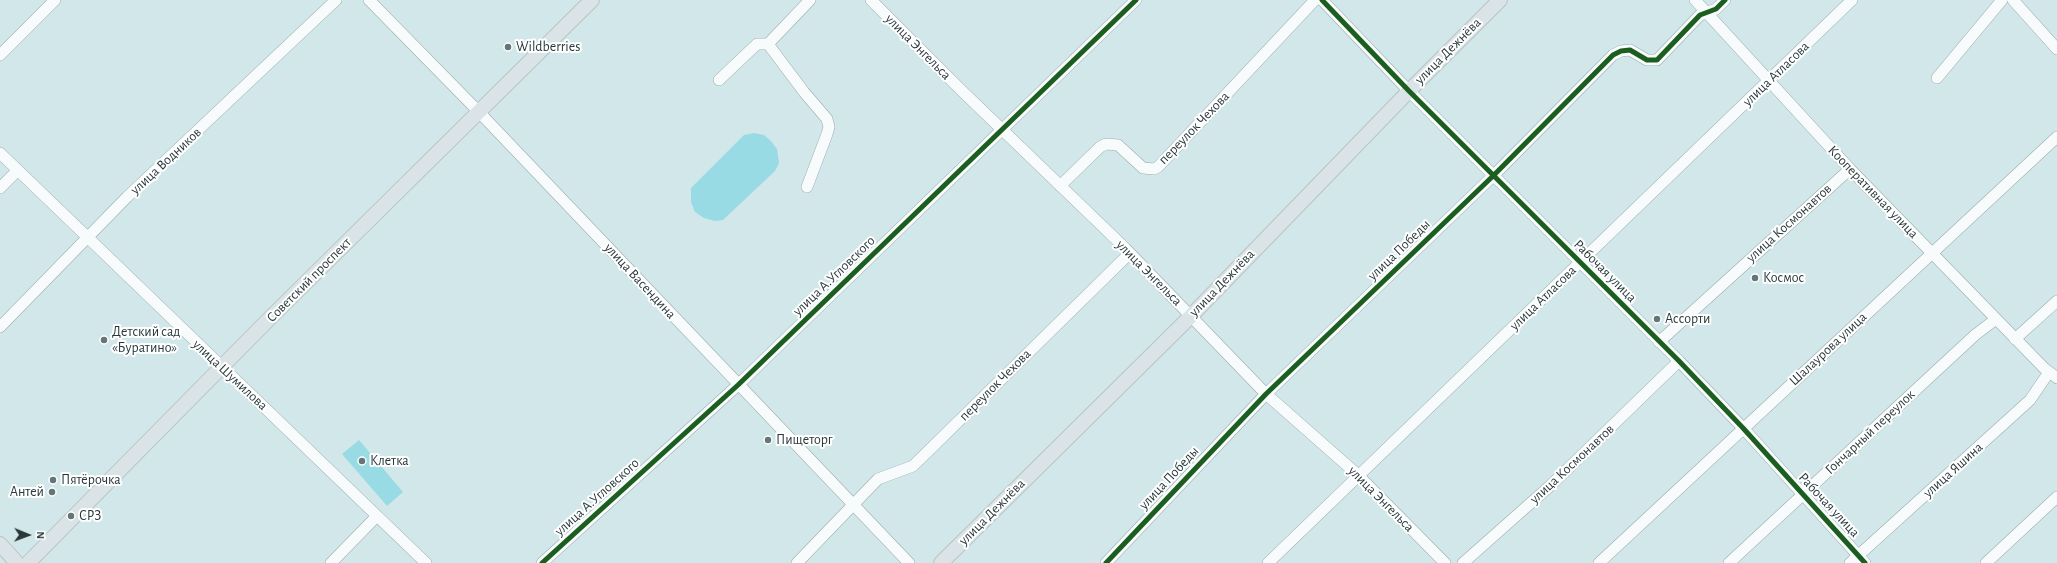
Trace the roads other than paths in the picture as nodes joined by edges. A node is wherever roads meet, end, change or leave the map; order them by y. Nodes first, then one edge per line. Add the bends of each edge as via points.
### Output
1 (54, 0) edge
2 (336, 0) edge
3 (369, 0) edge
4 (592, 0) edge
5 (810, 0) edge
6 (871, 0) edge
7 (1136, 0) edge
8 (1315, 0) edge
9 (1322, 0) edge
10 (1500, 0) edge
11 (1695, 0) edge
12 (1725, 0) edge
13 (1852, 0) edge
14 (2002, 0) edge
15 (2017, 1) edge
16 (1708, 13) junction
17 (768, 44) junction
18 (2057, 48) edge
19 (0, 55) edge
20 (1937, 78) dead end
21 (719, 80) dead end
22 (1769, 81) junction
23 (1409, 91) junction
24 (479, 112) junction
25 (1003, 129) junction
26 (2057, 136) edge
27 (0, 153) edge
28 (1850, 169) junction
29 (17, 171) junction
30 (1494, 176) junction
31 (1060, 186) junction
32 (807, 187) dead end
33 (0, 188) edge
34 (88, 239) junction
35 (1130, 253) junction
36 (1931, 253) junction
37 (1580, 263) junction
38 (2057, 301) edge
39 (1191, 316) junction
40 (1996, 319) junction
41 (0, 327) edge
42 (2015, 339) junction
43 (1658, 342) junction
44 (1679, 361) junction
45 (222, 367) junction
46 (2053, 375) edge
47 (738, 385) junction
48 (1266, 394) junction
49 (1743, 428) junction
50 (1358, 475) junction
51 (1802, 495) junction
52 (2057, 497) edge
53 (853, 504) junction
54 (378, 516) junction
55 (0, 544) edge
56 (1858, 560) edge
57 (17, 563) edge
58 (28, 563) edge
59 (331, 563) edge
60 (426, 563) edge
61 (542, 563) edge
62 (797, 563) edge
63 (909, 563) edge
64 (941, 563) edge
65 (1106, 563) edge
66 (1268, 563) edge
67 (1445, 563) edge
68 (1463, 563) edge
69 (1599, 563) edge
70 (1729, 563) edge
71 (1986, 563) edge

1 - 19 street
2 - 34 street, улица Водников via 127,197
3 - 24 street, улица Васендина
4 - 24 main road, Советский проспект
5 - 17 street
6 - 25 street, улица Энгельса via 960,90
7 - 25 street, улица А.Угловского
8 - 31 street, переулок Чехова via 1154,169 1143,168 1118,145 1106,144
9 - 23 street, Рабочая улица
10 - 23 main road, улица Дежнёва
11 - 16 street, Кооперативная улица
12 - 16 street, улица Победы
13 - 22 street, улица Атласова
14 - 20 street
15 - 18 street
16 - 22 street, Кооперативная улица
16 - 30 street, улица Победы via 1700,15 1657,60 1647,60 1630,50 1613,55
17 - 21 street via 757,44
17 - 32 street via 827,119 827,134
22 - 28 street, Кооперативная улица
22 - 37 street, улица Атласова
23 - 30 street, Рабочая улица
23 - 39 main road, улица Дежнёва
24 - 45 main road, Советский проспект
24 - 47 street, улица Васендина
25 - 31 street, улица Энгельса
25 - 47 street, улица А.Угловского
26 - 36 street, Шалаурова улица
27 - 29 street, улица Шумилова
28 - 36 street, Кооперативная улица
28 - 43 street, улица Космонавтов
29 - 33 street
29 - 34 street, улица Шумилова
30 - 37 street, Рабочая улица
30 - 48 street, улица Победы
31 - 35 street, улица Энгельса
34 - 41 street, улица Водников
34 - 45 street, улица Шумилова
35 - 39 street, улица Энгельса
35 - 53 street, переулок Чехова via 913,466 878,479
36 - 40 street, Кооперативная улица
36 - 49 street, Шалаурова улица
37 - 43 street, Рабочая улица
37 - 50 street, улица Атласова
38 - 42 street
39 - 48 street, улица Энгельса
39 - 64 main road, улица Дежнёва
40 - 42 street, Кооперативная улица
40 - 51 street, Гончарный переулок via 1975,335
42 - 46 street, Кооперативная улица
43 - 44 street, Рабочая улица
44 - 49 street, Рабочая улица
44 - 68 street, улица Космонавтов via 1551,486
45 - 54 street, улица Шумилова
45 - 58 main road, Советский проспект
46 - 56 street, улица Яшина via 2030,400
47 - 53 street, улица Васендина
47 - 61 street, улица А.Угловского
48 - 50 street, улица Энгельса
48 - 65 street, улица Победы
49 - 51 street, Рабочая улица
49 - 69 street, Шалаурова улица
50 - 66 street, улица Атласова
50 - 67 street, улица Энгельса
51 - 56 street, Рабочая улица
51 - 70 street, Гончарный переулок
52 - 71 street
53 - 62 street, переулок Чехова
53 - 63 street, улица Васендина
54 - 59 street
54 - 60 street, улица Шумилова
55 - 57 main road

